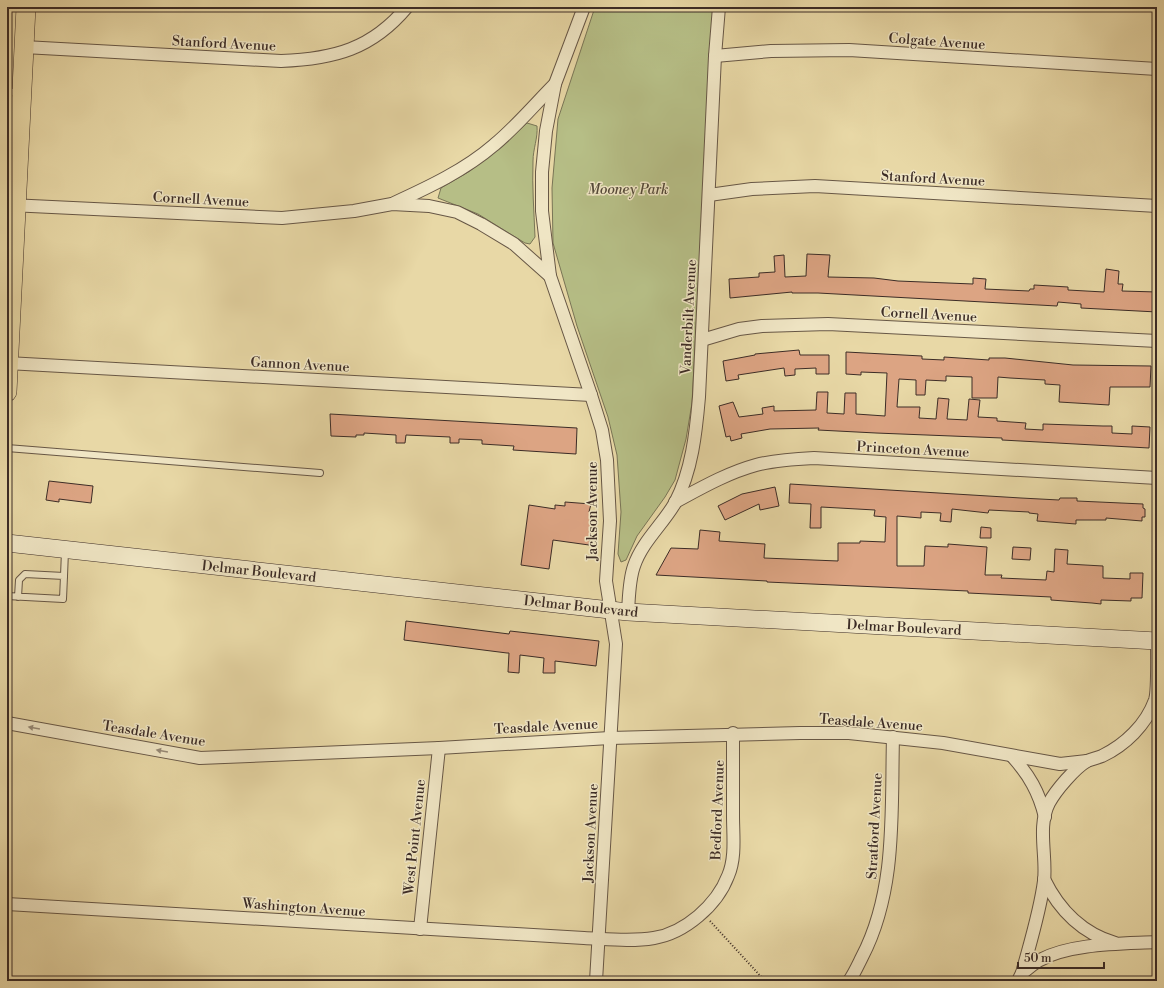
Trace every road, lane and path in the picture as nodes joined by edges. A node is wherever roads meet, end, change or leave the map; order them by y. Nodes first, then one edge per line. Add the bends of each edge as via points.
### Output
1 (26, 7) edge
2 (407, 7) edge
3 (584, 7) edge
4 (718, 7) edge
5 (24, 46) junction
6 (715, 56) junction
7 (1157, 69) edge
8 (555, 84) junction
9 (14, 92) edge
10 (709, 195) junction
11 (392, 204) junction
12 (12, 205) edge
13 (1157, 206) edge
14 (550, 276) junction
15 (702, 340) junction
16 (1157, 341) edge
17 (8, 363) edge
18 (7, 392) edge
19 (591, 395) junction
20 (7, 448) edge
21 (320, 473) dead end
22 (1157, 478) edge
23 (675, 502) junction
24 (7, 543) edge
25 (65, 549) junction
26 (64, 576) junction
27 (7, 596) edge
28 (18, 596) junction
29 (610, 610) junction
30 (628, 612) junction
31 (1157, 641) edge
32 (1156, 701) edge
33 (7, 724) edge
34 (733, 733) junction
35 (893, 737) junction
36 (610, 738) junction
37 (439, 748) junction
38 (1012, 756) junction
39 (1087, 761) junction
40 (1045, 817) junction
41 (1044, 879) junction
42 (7, 904) edge
43 (702, 912) junction
44 (420, 929) junction
45 (598, 938) junction
46 (1157, 942) edge
47 (1119, 944) junction
48 (1020, 977) edge
49 (596, 981) edge
50 (766, 981) edge
51 (849, 981) edge

1 - 5 main road
2 - 5 street, Stanford Avenue via 399,17 360,46 333,56 305,60 281,61
3 - 8 street, Jackson Avenue
4 - 6 street, Vanderbilt Avenue
5 - 9 main road
6 - 7 street, Colgate Avenue via 771,51 849,50
6 - 10 street, Vanderbilt Avenue
8 - 11 street, Cornell Avenue via 509,132 476,159 437,184
8 - 14 street, Jackson Avenue via 546,131 542,172 542,211
9 - 12 main road
10 - 13 street, Stanford Avenue via 752,189 815,186
10 - 15 street, Vanderbilt Avenue
11 - 12 street, Cornell Avenue via 354,212 282,218
11 - 14 street, Cornell Avenue via 429,206 457,212 514,244
12 - 17 main road
14 - 19 street, Jackson Avenue
15 - 16 street, Cornell Avenue via 739,329 762,326 828,324
15 - 23 street, Vanderbilt Avenue via 696,433 689,466
17 - 18 main road
17 - 19 street, Gannon Avenue
19 - 29 street, Jackson Avenue via 602,430 607,460 610,513 606,581
20 - 21 lane
22 - 23 street, Princeton Avenue via 814,458 788,459 756,465 721,478
23 - 30 street, Vanderbilt Avenue via 634,566
24 - 25 main road, Delmar Boulevard
25 - 26 lane
25 - 29 main road, Delmar Boulevard
26 - 28 lane via 50,578 25,574 19,580
26 - 28 lane via 63,599 49,596
27 - 28 lane
29 - 30 main road, Delmar Boulevard
29 - 36 street, Jackson Avenue via 616,644
30 - 31 main road, Delmar Boulevard
31 - 32 street
32 - 39 street via 1130,738 1101,756
37 -> 33 street, Teasdale Avenue via 200,758
34 - 35 street, Teasdale Avenue via 849,733
34 - 36 street, Teasdale Avenue
34 - 43 street, Bedford Avenue via 733,853 728,876 718,894
35 - 38 street, Teasdale Avenue via 970,747
35 - 51 street, Stratford Avenue via 889,857 885,889 879,918 868,946
36 - 37 street, Teasdale Avenue
36 - 45 street, Jackson Avenue
37 - 44 street, West Point Avenue
38 - 39 street, Teasdale Avenue via 1060,764
38 - 40 street via 1033,782
39 - 40 street via 1058,790 1049,804
40 - 41 street
41 - 47 street via 1061,908 1075,923
41 - 48 street
42 - 44 street, Washington Avenue
43 - 45 street, Bedford Avenue via 674,932 655,938
43 - 50 path
44 - 45 street, Washington Avenue
45 - 49 street, Jackson Avenue
46 - 47 street
47 - 48 street via 1053,954 1040,960

